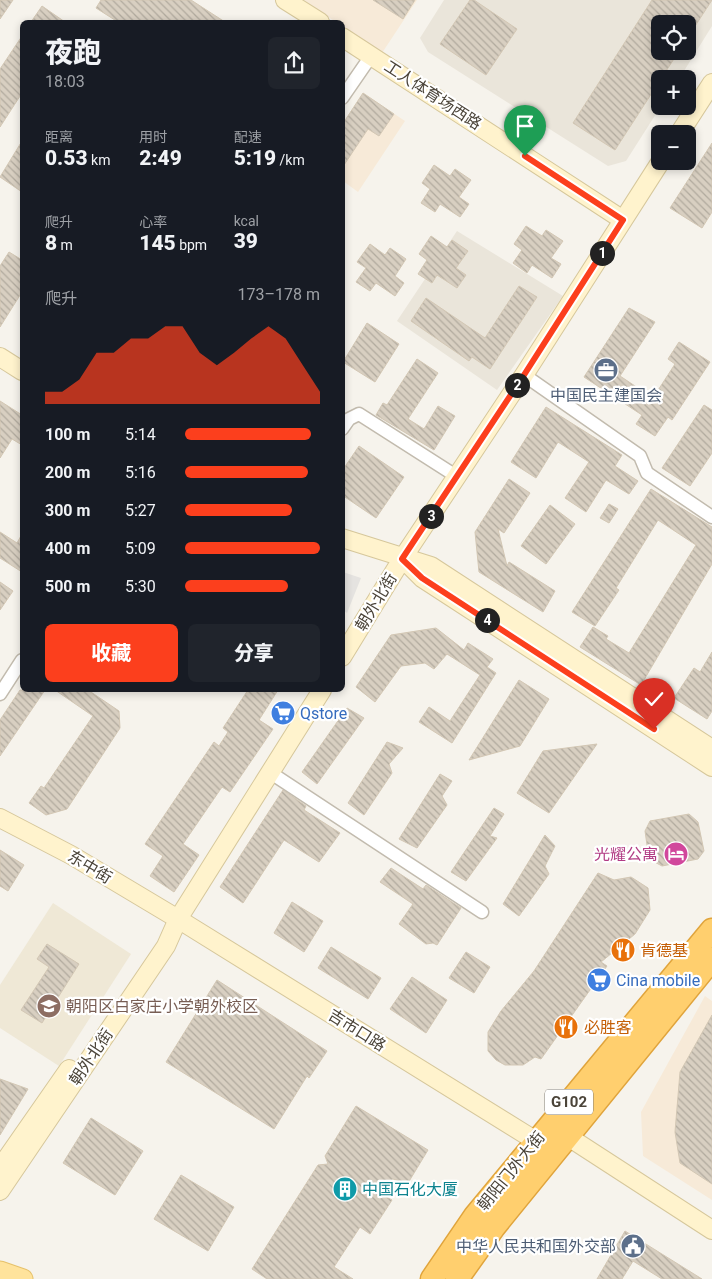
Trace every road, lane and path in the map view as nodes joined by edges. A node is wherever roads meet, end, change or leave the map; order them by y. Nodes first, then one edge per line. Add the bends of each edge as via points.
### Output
1 (285, 0) edge
2 (317, 20) edge
3 (345, 39) edge
4 (370, 56) junction
5 (712, 83) edge
6 (345, 94) edge
7 (685, 125) edge
8 (655, 170) edge
9 (623, 220) junction
10 (0, 357) edge
11 (20, 370) edge
12 (524, 375) junction
13 (345, 425) edge
14 (456, 476) junction
15 (712, 517) edge
16 (345, 539) edge
17 (402, 559) junction
18 (345, 652) edge
19 (20, 663) edge
20 (321, 692) edge
21 (0, 694) edge
22 (712, 750) edge
23 (712, 767) edge
24 (271, 773) junction
25 (0, 818) edge
26 (482, 912) dead end
27 (178, 920) junction
28 (712, 930) edge
29 (712, 959) edge
30 (566, 1136) junction
31 (536, 1141) junction
32 (0, 1168) edge
33 (0, 1191) edge
34 (712, 1230) edge
35 (0, 1272) edge
36 (7, 1279) edge
37 (23, 1279) edge
38 (432, 1279) edge
39 (457, 1279) edge

1 - 2 street
3 - 4 street, 工人体育场西路
4 - 6 street
4 - 9 street, 工人体育场西路
5 - 7 street
8 - 9 street, 朝外北街
9 - 12 street, 朝外北街
10 - 11 street
12 - 14 street, 朝外北街
12 - 15 street via 640,456 647,473
13 - 14 street via 359,414
14 - 17 street, 朝外北街
16 - 17 street
17 - 18 street, 朝外北街
17 - 22 street via 431,566
17 - 23 street via 422,578
19 - 21 street
20 - 24 street, 朝外北街
24 - 26 street
24 - 27 street, 朝外北街
25 - 27 street, 东中街 via 72,856
27 - 31 street, 吉市口路
27 - 32 street, 朝外北街 via 157,941
27 - 33 street, 朝外北街 via 166,946
28 - 31 highway, 朝阳门外大街 / G102
29 - 30 highway, 朝阳门外大街 / G102
30 - 34 street
30 - 39 highway, 朝阳门外大街 / G102 via 494,1226
31 - 38 highway, 朝阳门外大街 / G102 via 475,1216
35 - 36 street
35 - 37 main road

